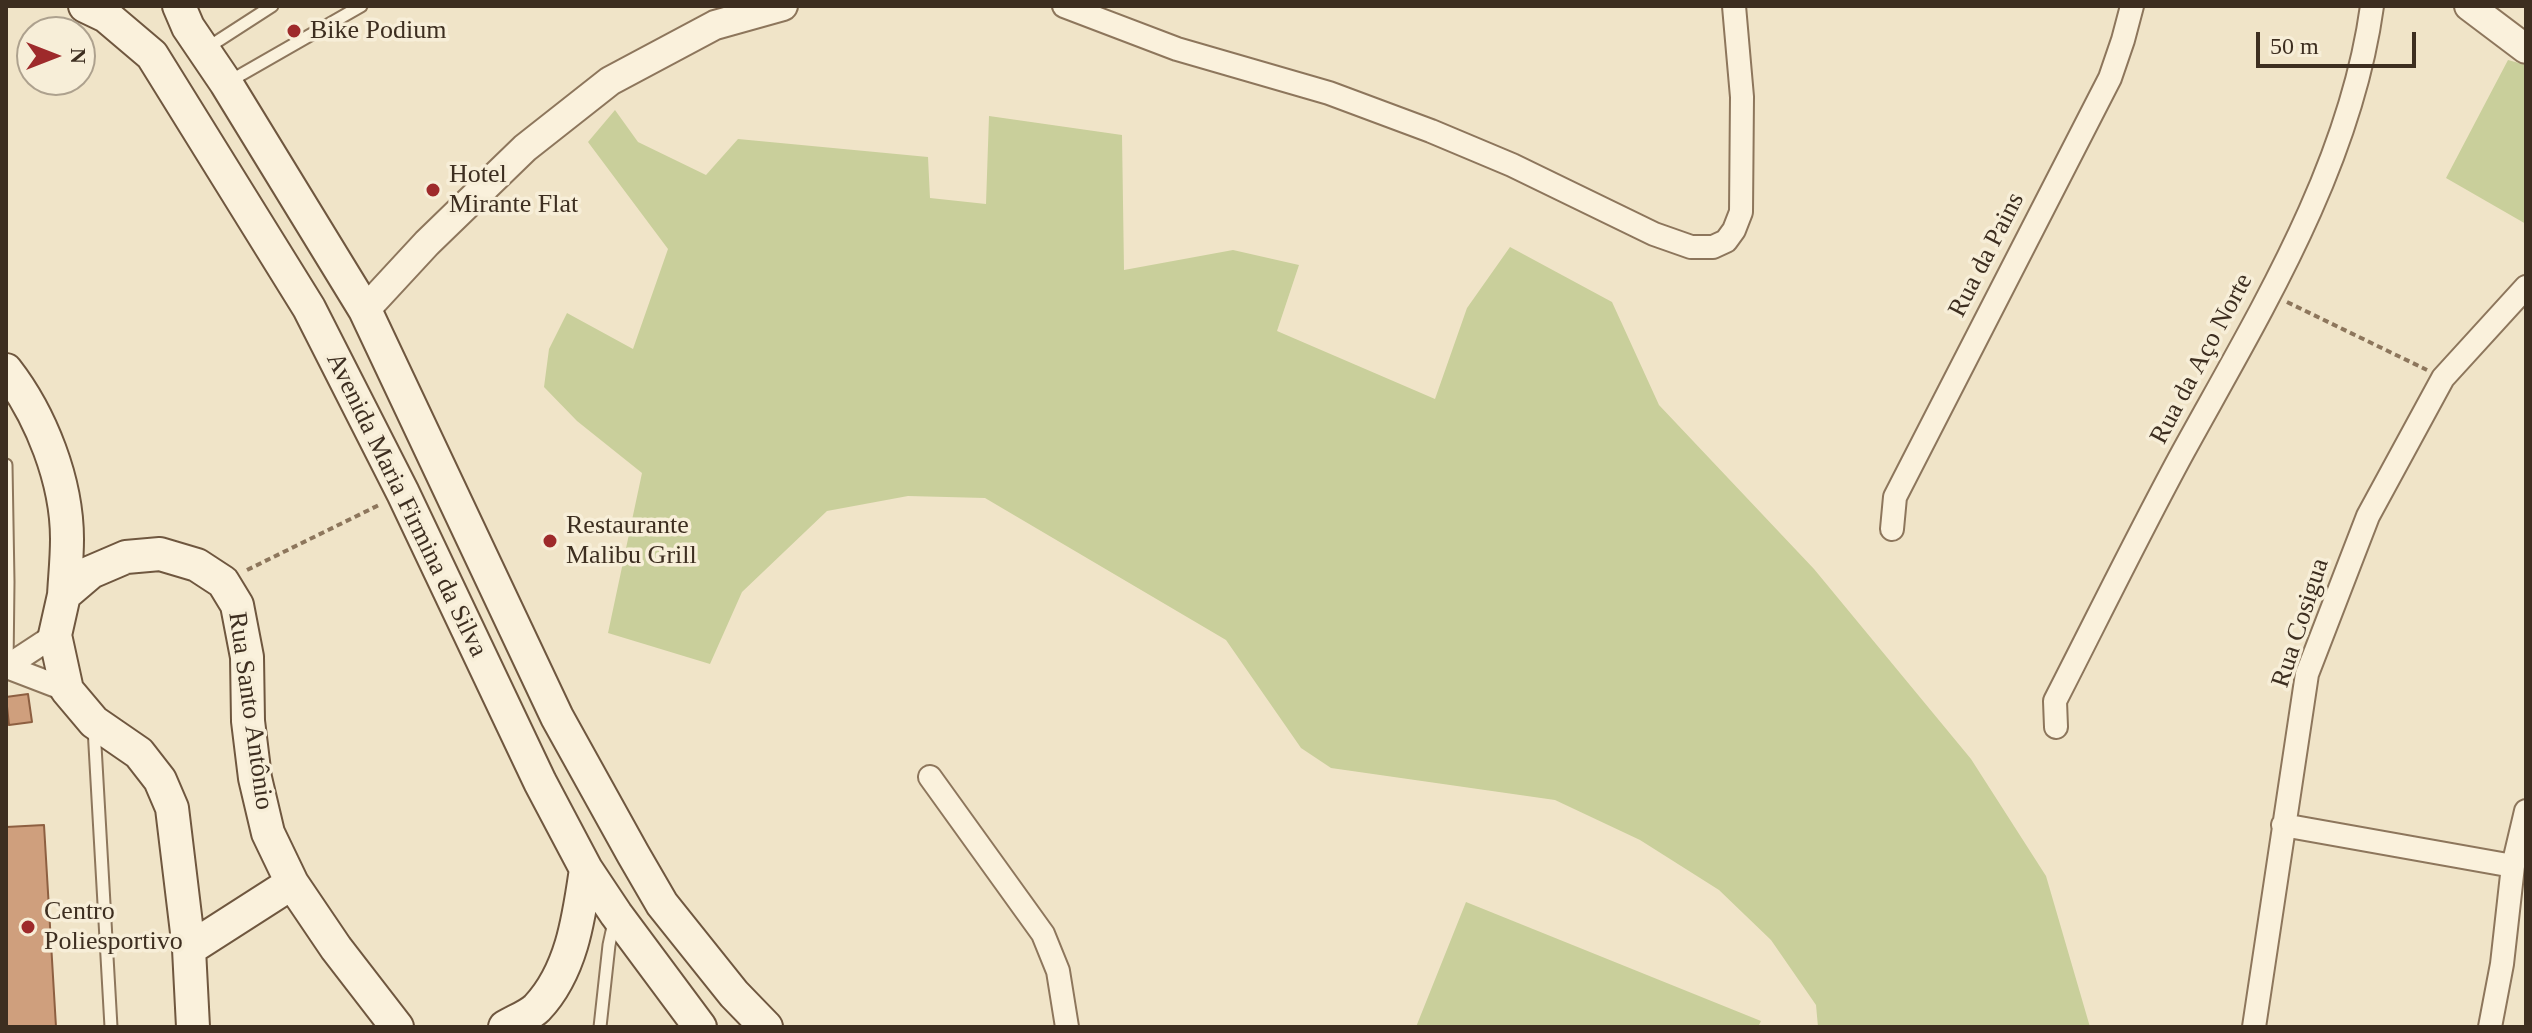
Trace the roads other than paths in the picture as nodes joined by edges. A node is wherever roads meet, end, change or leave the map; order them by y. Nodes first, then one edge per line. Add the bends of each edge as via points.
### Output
1 (85, 6) edge
2 (179, 6) edge
3 (272, 6) edge
4 (361, 6) edge
5 (783, 6) edge
6 (1064, 6) edge
7 (1734, 6) edge
8 (2132, 6) edge
9 (2372, 6) edge
10 (2469, 6) edge
11 (2526, 49) edge
12 (203, 51) junction
13 (226, 83) junction
14 (186, 108) junction
15 (256, 133) junction
16 (214, 155) junction
17 (2526, 287) edge
18 (357, 297) junction
19 (309, 308) junction
20 (6, 370) edge
21 (6, 465) edge
22 (1892, 529) dead end
23 (64, 595) junction
24 (55, 635) junction
25 (6, 667) edge
26 (67, 690) junction
27 (94, 722) junction
28 (2056, 727) dead end
29 (930, 777) dead end
30 (2526, 811) edge
31 (2283, 825) junction
32 (2513, 866) junction
33 (586, 869) junction
34 (292, 883) junction
35 (662, 904) junction
36 (623, 923) junction
37 (189, 949) junction
38 (111, 1027) edge
39 (193, 1027) edge
40 (397, 1027) edge
41 (505, 1027) edge
42 (600, 1027) edge
43 (700, 1027) edge
44 (766, 1027) edge
45 (1067, 1027) edge
46 (2254, 1027) edge
47 (2490, 1027) edge

1 - 14 main road, Avenida Maria Firmina da Silva via 106,16 152,55
2 - 12 main road, Avenida Maria Firmina da Silva
3 - 12 lane
4 - 13 lane
5 - 18 street via 715,25 610,81 525,148 427,243
6 - 7 street via 1177,49 1329,93 1431,131 1691,247 1726,241 1741,212 1742,97
8 - 22 street, Rua da Pains via 2110,78 1895,497
9 - 28 street, Rua da Aço Norte via 2351,103 2314,200 2055,701
10 - 11 street
12 - 13 main road, Avenida Maria Firmina da Silva
13 - 14 main road
13 - 15 main road, Avenida Maria Firmina da Silva
14 - 16 main road, Avenida Maria Firmina da Silva
15 - 16 main road
15 - 18 main road, Avenida Maria Firmina da Silva
16 - 19 main road, Avenida Maria Firmina da Silva
17 - 31 street, Rua Cosigua via 2443,378 2368,516 2307,674
18 - 19 main road
18 - 35 main road, Avenida Maria Firmina da Silva via 557,717
19 - 33 main road, Avenida Maria Firmina da Silva
20 - 23 main road via 22,391 61,488 67,537
21 - 25 lane
23 - 24 main road
23 - 34 main road, Rua Santo Antônio via 91,572 126,557 160,554 197,565 223,582 237,605 247,657 255,778 268,833
24 - 25 street
24 - 26 main road
25 - 26 street
26 - 27 main road
27 - 37 main road via 139,753 160,780 172,808
27 - 38 lane
29 - 45 street via 1043,934 1058,971
30 - 32 street
31 - 32 street
31 - 46 street, Rua Cosigua
32 - 47 street
33 - 36 main road, Avenida Maria Firmina da Silva
33 - 41 main road via 579,920 560,975 536,1010
34 - 37 main road
34 - 40 main road, Rua Santo Antônio
35 - 36 main road
35 - 44 main road, Avenida Maria Firmina da Silva
36 - 42 lane via 609,945
36 - 43 main road, Avenida Maria Firmina da Silva
37 - 39 main road

